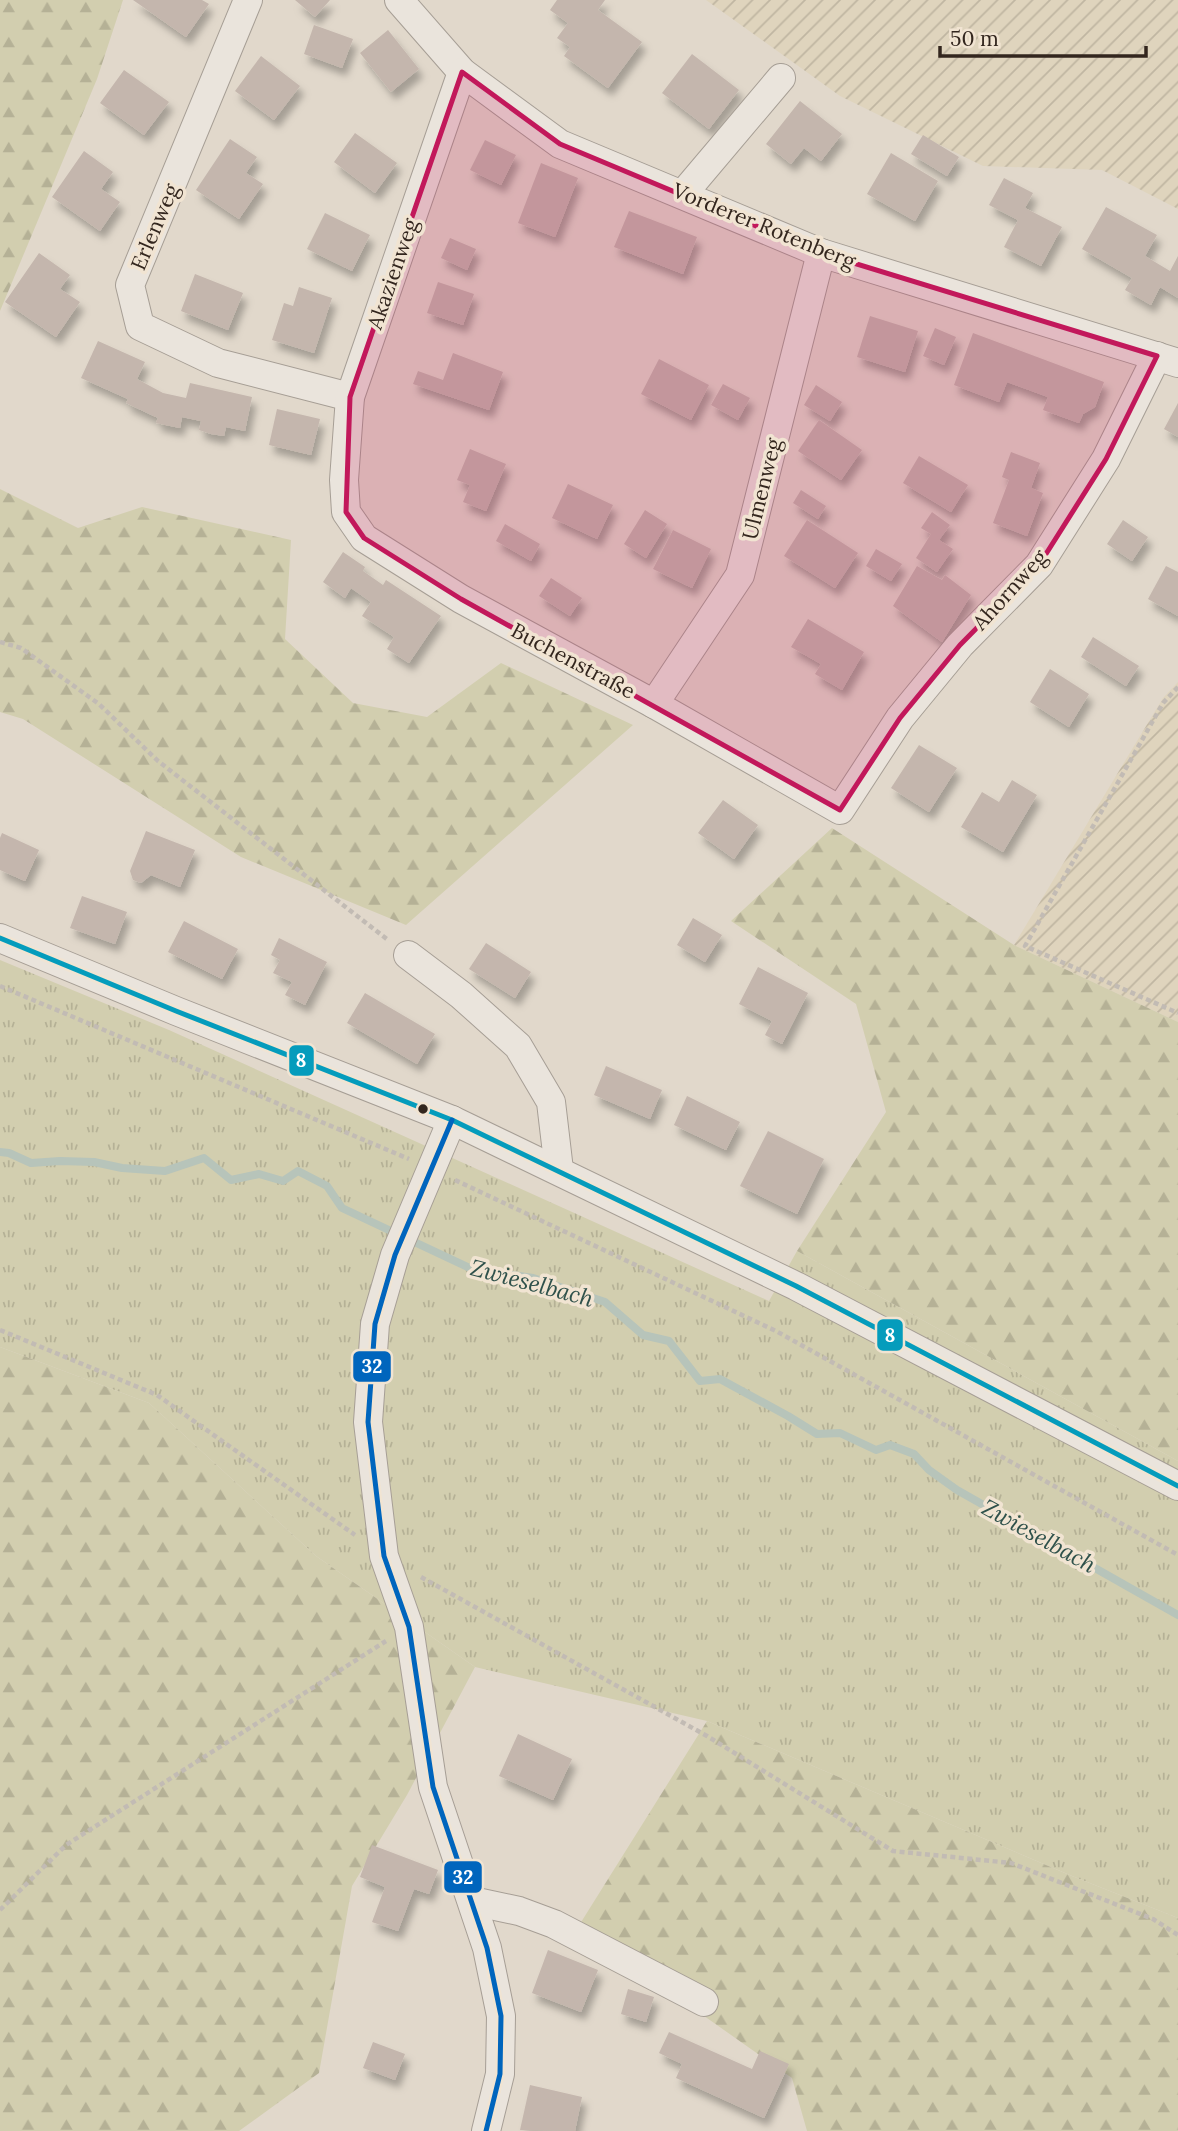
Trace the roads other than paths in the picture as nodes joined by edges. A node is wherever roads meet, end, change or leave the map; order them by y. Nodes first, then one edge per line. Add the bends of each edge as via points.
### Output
1 (247, 0) edge
2 (398, 0) edge
3 (462, 72) junction
4 (781, 78) dead end
5 (683, 194) junction
6 (821, 253) junction
7 (1168, 360) edge
8 (351, 397) junction
9 (344, 480) joint
10 (654, 704) junction
11 (841, 810) joint
12 (0, 938) edge
13 (408, 956) road end
14 (452, 1120) junction
15 (559, 1170) junction
16 (1178, 1486) edge
17 (472, 1901) junction
18 (704, 2002) dead end
19 (486, 2131) edge

1 - 8 street, Erlenweg via 130,285 140,326 218,363
2 - 3 street, Vorderer Rotenberg
3 - 5 street, Vorderer Rotenberg via 560,144
3 - 8 street, Akazienweg
4 - 5 street
5 - 6 street, Vorderer Rotenberg
6 - 7 street, Vorderer Rotenberg
6 - 10 street, Ulmenweg via 740,575
7 - 11 street, Ahornweg via 1039,565 960,645 900,718
8 - 9 street, Akazienweg
9 - 10 street, Buchenstraße via 346,512 364,538 461,599
10 - 11 street, Buchenstraße
12 - 14 street
13 - 15 street via 518,1046 551,1102
14 - 15 street
14 - 17 street via 395,1255 375,1324 368,1422 384,1556 409,1627 433,1787
15 - 16 street via 796,1286
17 - 18 street via 554,1924
17 - 19 street via 500,2016 500,2074

